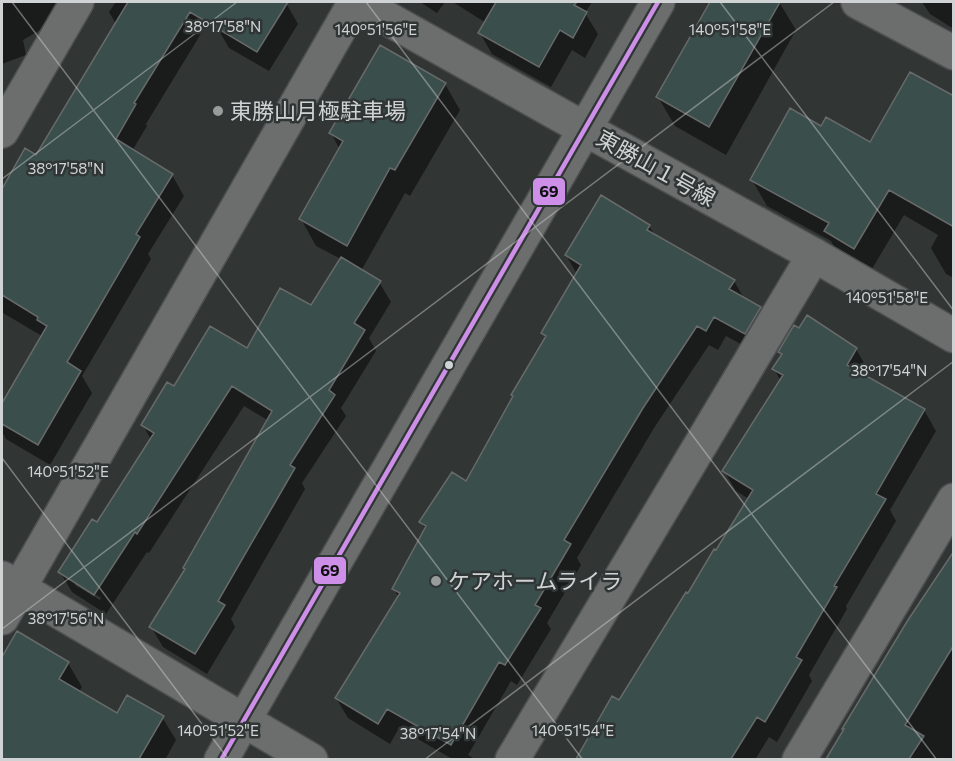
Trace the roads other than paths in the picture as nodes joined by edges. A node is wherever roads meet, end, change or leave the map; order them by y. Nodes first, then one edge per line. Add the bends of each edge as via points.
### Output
1 (77, 2) edge
2 (356, 2) edge
3 (658, 2) edge
4 (858, 2) edge
5 (954, 53) edge
6 (585, 129) junction
7 (2, 131) edge
8 (814, 255) junction
9 (954, 336) edge
10 (954, 500) edge
11 (10, 583) edge
12 (2, 618) edge
13 (244, 719) junction
14 (221, 759) edge
15 (311, 759) edge
16 (512, 759) edge
17 (800, 759) edge

1 - 7 street
2 - 6 street, 東勝山１号線
2 - 11 street
3 - 6 street
4 - 5 street
6 - 8 street, 東勝山１号線
6 - 13 street
8 - 9 street, 東勝山１号線
8 - 16 street
10 - 17 street
11 - 12 street
11 - 13 street
13 - 14 street
13 - 15 street

